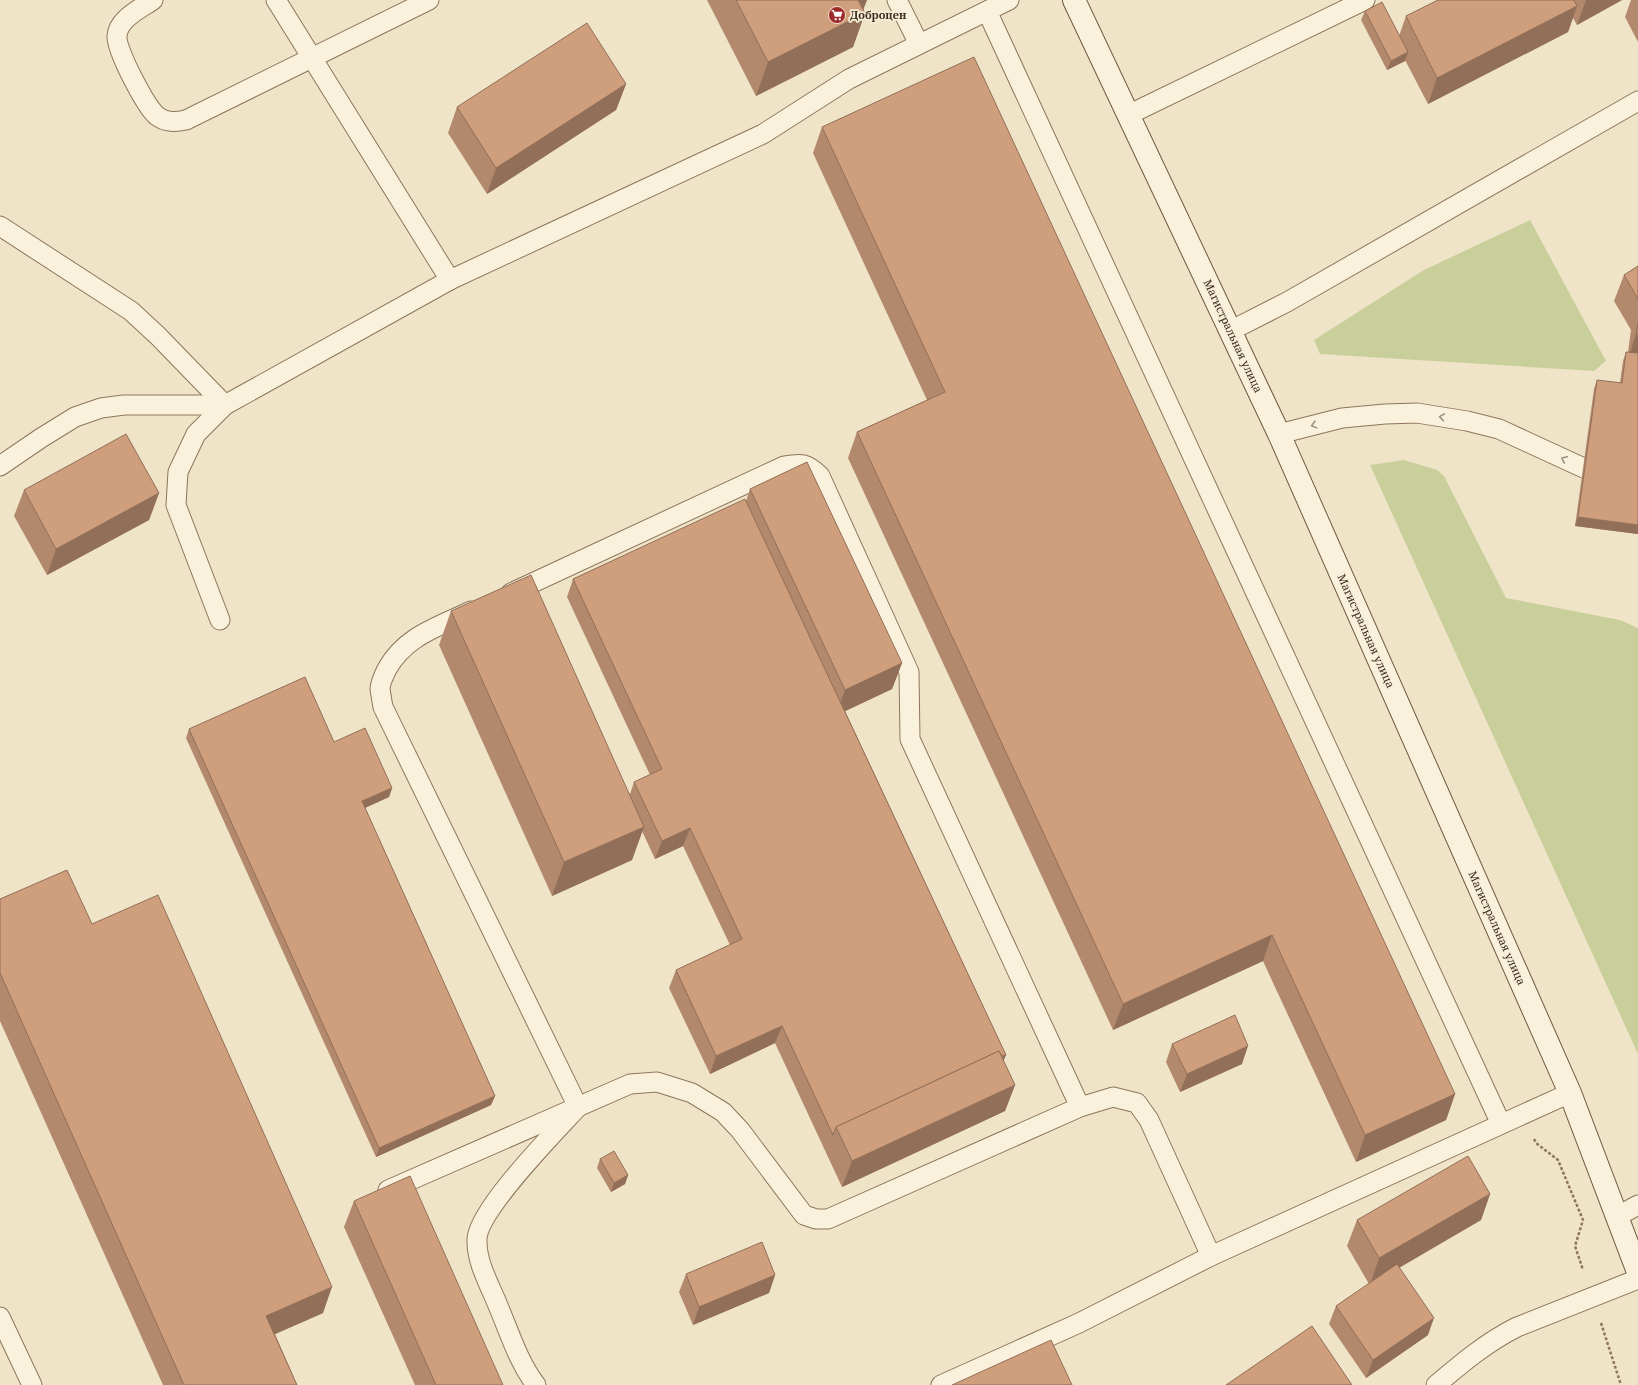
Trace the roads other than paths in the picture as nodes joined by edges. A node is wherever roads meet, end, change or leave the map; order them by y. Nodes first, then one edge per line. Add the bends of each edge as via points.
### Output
1 (153, 0) edge
2 (276, 0) edge
3 (429, 0) edge
4 (897, 0) edge
5 (1009, 0) edge
6 (1074, 0) edge
7 (1364, 0) edge
8 (987, 11) junction
9 (919, 44) junction
10 (312, 58) junction
11 (1638, 101) edge
12 (1128, 115) junction
13 (0, 226) edge
14 (450, 280) junction
15 (1230, 331) junction
16 (224, 405) junction
17 (1279, 434) junction
18 (0, 466) edge
19 (1638, 493) edge
20 (220, 620) dead end
21 (1570, 1093) junction
22 (578, 1107) junction
23 (1080, 1107) junction
24 (1501, 1124) junction
25 (374, 1196) edge
26 (1638, 1205) edge
27 (1618, 1216) junction
28 (1211, 1256) junction
29 (1638, 1272) edge
30 (1638, 1279) edge
31 (0, 1317) edge
32 (32, 1385) edge
33 (536, 1385) edge
34 (942, 1385) edge
35 (1436, 1385) edge

1 - 10 lane via 122,24 117,36 120,52 148,106 158,117 172,122 186,120
2 - 10 lane
3 - 10 lane
4 - 9 lane
5 - 8 lane
6 - 12 main road, Магистральная улица
7 - 12 lane
8 - 9 lane
8 - 24 lane
9 - 14 lane via 849,79 763,134
10 - 14 lane
11 - 15 lane via 1287,302
12 - 15 main road, Магистральная улица
13 - 16 lane via 131,311
14 - 16 lane
15 - 17 main road, Магистральная улица
16 - 18 lane via 124,405 101,408 75,417
16 - 20 lane via 196,434 178,472 176,505
19 -> 17 lane via 1499,429 1467,421 1417,413 1385,414 1342,418
17 - 21 main road, Магистральная улица
21 - 24 lane
21 - 27 main road, Магистральная улица
22 - 23 lane via 630,1084 657,1082 692,1093 723,1112 740,1130 804,1215 816,1219 828,1218
22 - 23 lane via 383,708 380,688 384,674 395,655 421,634 784,466 798,464 811,466 820,476 909,672 910,739
22 - 25 lane
22 - 33 lane via 495,1201 479,1228 477,1239 480,1262 522,1362
23 - 28 lane via 1113,1097 1136,1103 1149,1120
24 - 28 lane
26 - 27 lane
27 - 29 main road, Магистральная улица
28 - 34 lane via 1079,1323
30 - 35 lane via 1517,1327 1478,1350
31 - 32 lane

